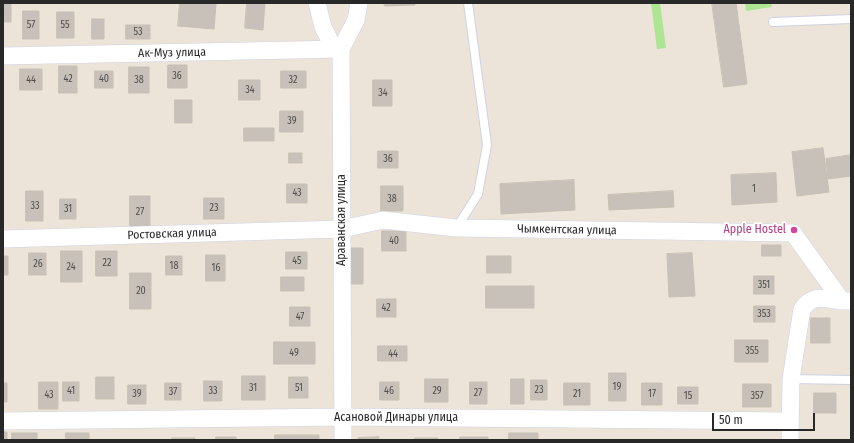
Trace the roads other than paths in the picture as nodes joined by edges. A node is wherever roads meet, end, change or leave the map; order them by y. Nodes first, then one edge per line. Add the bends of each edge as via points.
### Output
1 (317, 3) edge
2 (358, 3) edge
3 (468, 3) edge
4 (851, 19) edge
5 (773, 22) dead end
6 (338, 49) junction
7 (3, 56) edge
8 (342, 228) junction
9 (456, 228) junction
10 (3, 239) edge
11 (846, 301) edge
12 (791, 379) junction
13 (851, 380) edge
14 (343, 417) junction
15 (3, 421) edge
16 (790, 421) junction
17 (343, 440) edge
18 (790, 440) edge

1 - 6 street via 323,27
2 - 6 street, Араванская улица via 356,20
3 - 9 lane via 487,145 478,194
4 - 5 lane
6 - 7 street, Ак-Муз улица
6 - 8 street, Араванская улица
8 - 9 street, Чымкентская улица via 383,220
8 - 10 street, Ростовская улица
8 - 14 street, Араванская улица
9 - 11 street, Чымкентская улица via 793,233
11 - 12 street via 814,298 802,309
12 - 13 lane
12 - 16 street
14 - 15 street, Асановой Динары улица
14 - 16 street, Асановой Динары улица
14 - 17 street, Араванская улица
16 - 18 street

